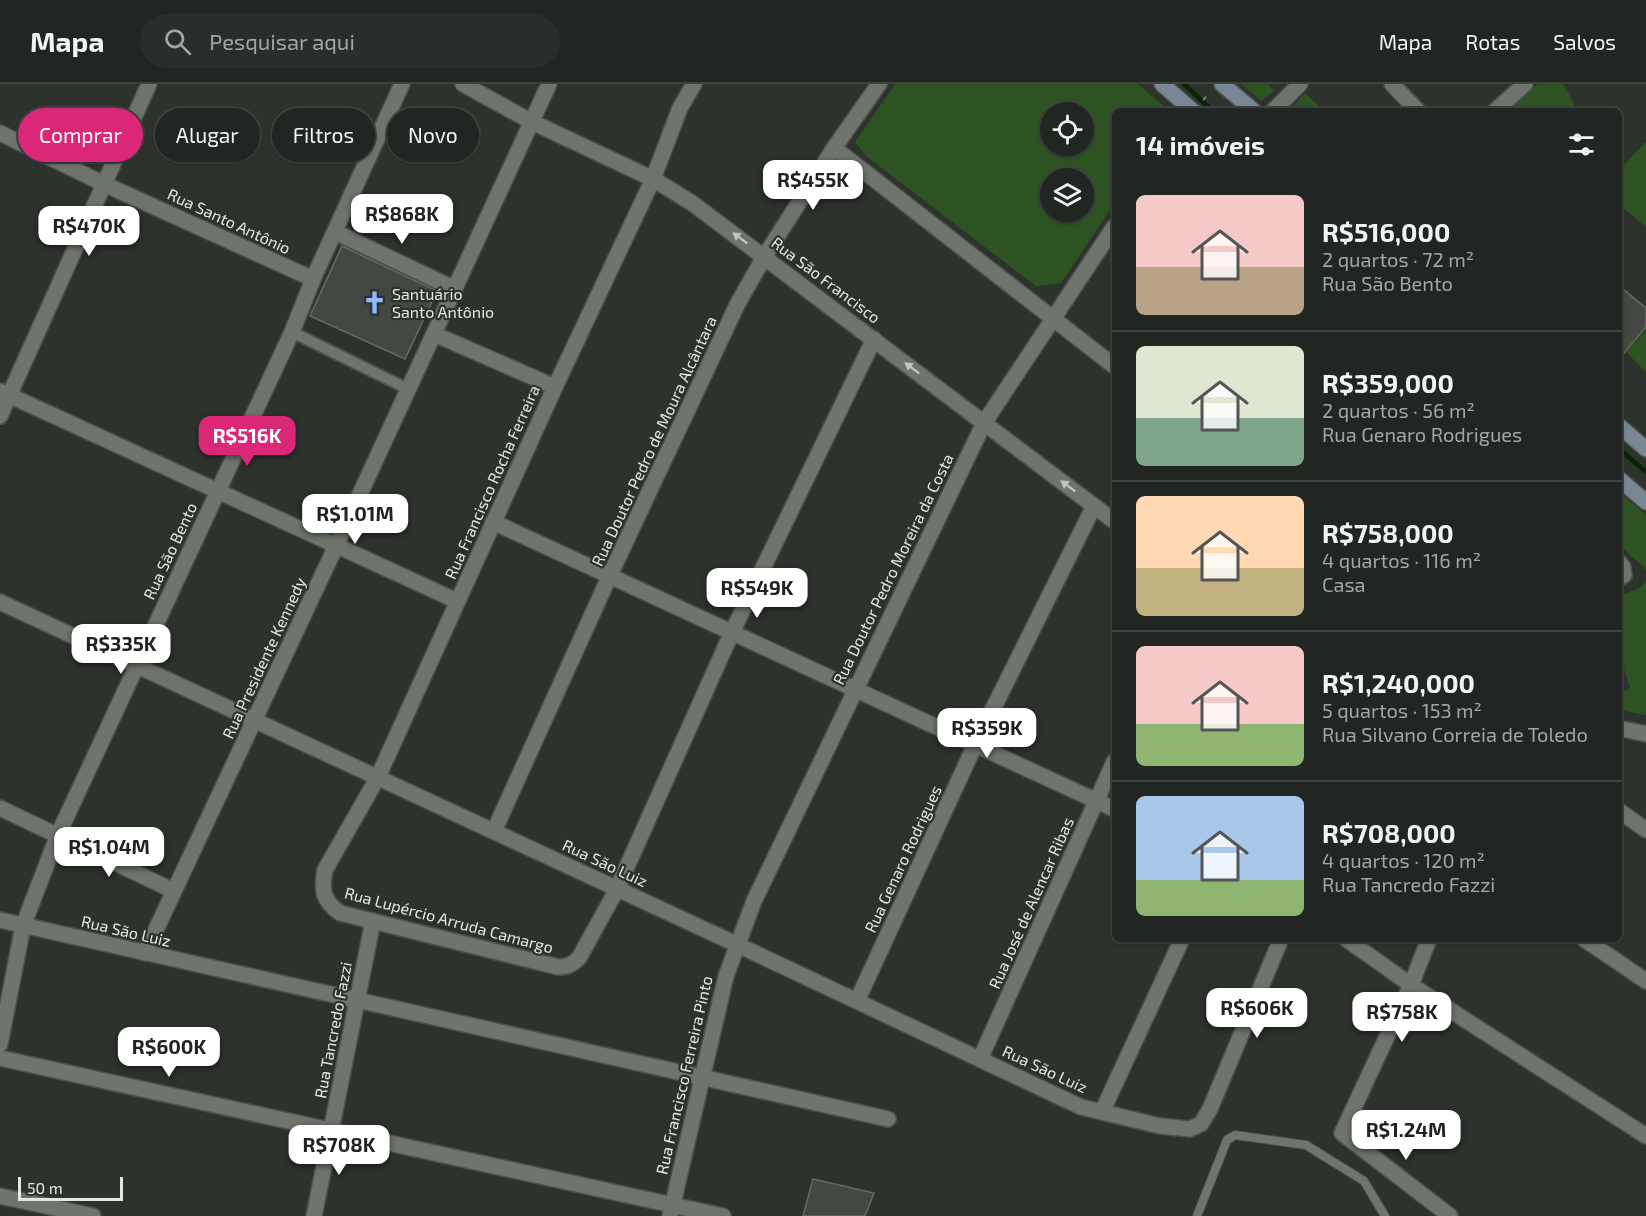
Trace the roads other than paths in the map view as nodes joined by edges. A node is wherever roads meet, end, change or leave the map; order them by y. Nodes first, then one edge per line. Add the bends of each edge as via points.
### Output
1 (149, 84) edge
2 (402, 84) edge
3 (463, 84) edge
4 (549, 84) edge
5 (694, 84) edge
6 (879, 84) edge
7 (1162, 84) edge
8 (1222, 84) edge
9 (1300, 84) edge
10 (1392, 84) edge
11 (1525, 84) edge
12 (1195, 108) edge
13 (1250, 108) edge
14 (1276, 108) edge
15 (1415, 108) edge
16 (1498, 108) edge
17 (532, 122) junction
18 (0, 133) edge
19 (834, 148) junction
20 (653, 179) junction
21 (104, 184) junction
22 (335, 232) junction
23 (1109, 248) edge
24 (764, 256) junction
25 (314, 279) junction
26 (455, 289) junction
27 (1053, 320) junction
28 (292, 332) junction
29 (434, 334) junction
30 (874, 339) junction
31 (1112, 364) edge
32 (555, 387) junction
33 (408, 389) junction
34 (5, 393) edge
35 (0, 416) edge
36 (984, 423) junction
37 (1622, 428) edge
38 (1646, 449) edge
39 (1622, 481) edge
40 (217, 492) junction
41 (1646, 502) edge
42 (1094, 506) junction
43 (1112, 520) edge
44 (493, 522) junction
45 (336, 546) junction
46 (610, 575) junction
47 (457, 601) junction
48 (0, 602) edge
49 (732, 632) junction
50 (137, 665) junction
51 (855, 690) junction
52 (255, 720) junction
53 (1622, 729) edge
54 (1646, 734) edge
55 (975, 745) junction
56 (1112, 767) edge
57 (378, 777) junction
58 (1097, 801) junction
59 (0, 808) edge
60 (1112, 808) edge
61 (1622, 813) edge
62 (1646, 830) edge
63 (494, 831) junction
64 (58, 835) junction
65 (617, 889) junction
66 (174, 891) junction
67 (324, 894) joint
68 (0, 920) edge
69 (373, 921) junction
70 (23, 926) junction
71 (1181, 942) edge
72 (1280, 942) edge
73 (1350, 942) edge
74 (1428, 942) edge
75 (1588, 942) edge
76 (738, 945) junction
77 (146, 953) junction
78 (1646, 981) edge
79 (1411, 985) junction
80 (356, 1001) junction
81 (857, 1001) junction
82 (0, 1044) edge
83 (0, 1058) edge
84 (980, 1059) junction
85 (702, 1078) junction
86 (1102, 1112) junction
87 (888, 1119) dead end
88 (331, 1130) junction
89 (1646, 1136) edge
90 (0, 1196) edge
91 (671, 1210) edge
92 (93, 1216) edge
93 (314, 1216) edge
94 (723, 1216) edge
95 (1197, 1216) edge
96 (1385, 1216) edge
97 (1450, 1216) edge

1 - 21 street
2 - 22 street, Rua São Bento
3 - 17 street, Rua São Francisco
4 - 17 street, Rua Presidente Kennedy
5 - 20 street, Rua Francisco Rocha Ferreira via 680,108
6 - 19 street, Rua Doutor Pedro de Moura Alcântara
7 - 12 main road
8 - 13 main road
9 - 14 street
10 - 15 street
11 - 16 street
17 - 20 street, Rua São Francisco
17 - 26 street, Rua Presidente Kennedy
18 - 21 street, Rua Santo Antônio
19 - 24 street, Rua Doutor Pedro de Moura Alcântara
19 - 27 street
24 -> 20 street, Rua São Francisco
20 - 32 street, Rua Francisco Rocha Ferreira
21 - 25 street, Rua Santo Antônio
21 - 34 street
22 - 25 street, Rua São Bento
22 - 26 street
23 - 27 street, Rua Doutor Pedro Moreira da Costa
24 - 30 street, Rua São Francisco
24 - 46 street, Rua Doutor Pedro de Moura Alcântara via 737,305
25 - 28 street, Rua São Bento
26 - 29 street, Rua Presidente Kennedy
27 - 31 street
27 - 36 street, Rua Doutor Pedro Moreira da Costa
28 - 33 street
28 - 40 street, Rua São Bento
29 - 32 street
29 - 33 street, Rua Presidente Kennedy
36 -> 30 street, Rua São Francisco
30 - 49 street
32 - 44 street, Rua Francisco Rocha Ferreira
33 - 45 street, Rua Presidente Kennedy
34 - 35 street
34 - 40 street
42 -> 36 street, Rua São Francisco
36 - 51 street, Rua Doutor Pedro Moreira da Costa
37 - 38 main road
39 - 41 main road
40 - 45 street
40 - 50 street, Rua São Bento
42 - 43 street, Rua São Francisco
42 - 55 street, Rua Genaro Rodrigues
44 - 46 street
44 - 47 street, Rua Francisco Rocha Ferreira
45 - 47 street
45 - 52 street, Rua Presidente Kennedy
46 - 49 street
46 - 63 street, Rua Doutor Pedro de Moura Alcântara
47 - 57 street, Rua Francisco Rocha Ferreira
48 - 50 street, Rua São Luiz
49 - 51 street
49 - 65 street
50 - 52 street, Rua São Luiz
50 - 64 street, Rua São Bento
51 - 55 street
51 - 76 street, Rua Doutor Pedro Moreira da Costa via 754,901
52 - 57 street, Rua São Luiz
52 - 66 street, Rua Presidente Kennedy
53 - 54 street
55 - 58 street
55 - 81 street, Rua Genaro Rodrigues
56 - 58 street, Rua José de Alencar Ribas
57 - 63 street, Rua São Luiz
57 - 67 street, Rua Francisco Rocha Ferreira via 325,870
58 - 60 street
58 - 84 street, Rua José de Alencar Ribas
59 - 64 street
61 - 62 street
63 - 65 street, Rua São Luiz
64 - 66 street
64 - 70 street, Rua São Bento
65 - 69 street, Rua Lupércio Arruda Camargo via 579,958 566,967
65 - 76 street, Rua São Luiz
66 - 77 street, Rua Presidente Kennedy
67 - 69 street, Rua Lupércio Arruda Camargo via 329,905 340,913
68 - 70 street, Rua São Luiz
69 - 80 street, Rua Tancredo Fazzi
70 - 77 street, Rua São Luiz
70 - 82 street, Rua São Bento
71 - 86 street
72 - 86 street, Rua São Luiz via 1201,1124 1190,1129 1160,1126
73 - 79 street
74 - 79 street
75 - 78 street
76 - 81 street, Rua São Luiz
76 - 85 street, Rua Francisco Ferreira Pinto via 726,976
77 - 80 street, Rua São Luiz
79 - 89 street
79 - 97 street via 1342,1133
80 - 85 street, Rua São Luiz
80 - 88 street, Rua Tancredo Fazzi
81 - 84 street, Rua São Luiz
83 - 88 street
84 - 86 street, Rua São Luiz via 1081,1107
85 - 87 street, Rua São Luiz
85 - 91 street, Rua Francisco Ferreira Pinto
88 - 91 street
88 - 93 street, Rua Tancredo Fazzi
90 - 92 street
91 - 94 street
95 - 96 lane via 1227,1140 1244,1135 1306,1144 1364,1181

